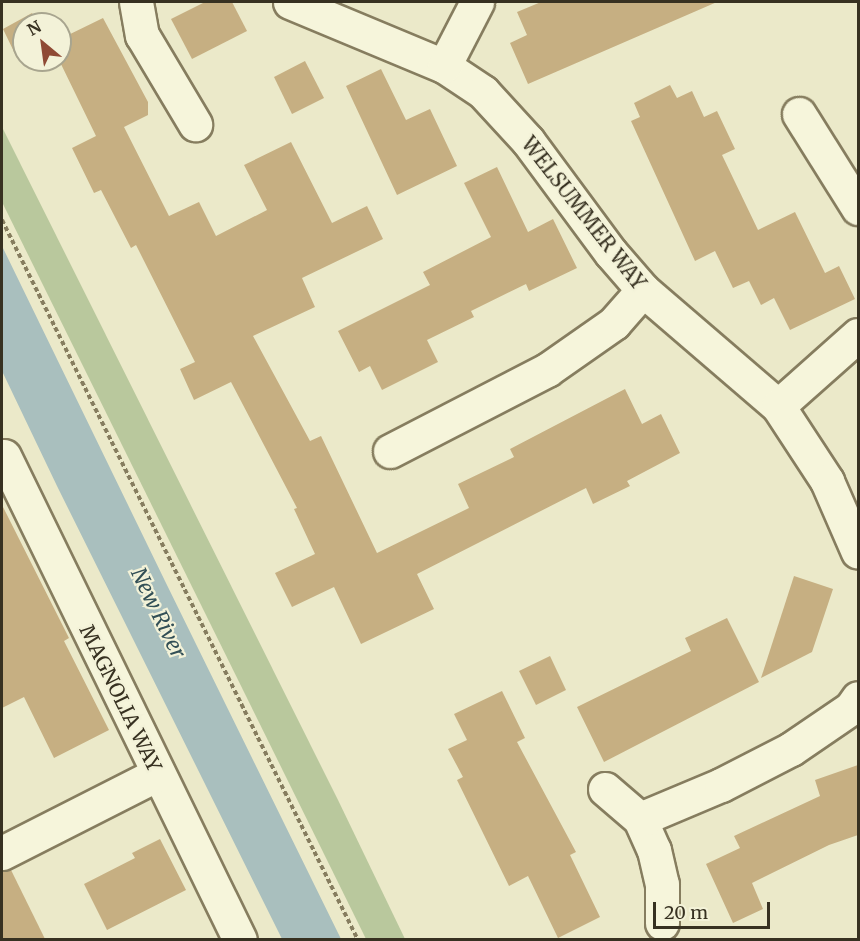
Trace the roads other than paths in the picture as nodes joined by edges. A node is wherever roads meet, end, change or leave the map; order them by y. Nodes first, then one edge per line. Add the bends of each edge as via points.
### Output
1 (135, 2) edge
2 (290, 2) edge
3 (477, 2) edge
4 (444, 66) junction
5 (799, 114) dead end
6 (195, 124) dead end
7 (858, 208) edge
8 (643, 290) junction
9 (858, 335) edge
10 (778, 406) junction
11 (390, 451) dead end
12 (4, 456) dead end
13 (858, 552) edge
14 (856, 707) edge
15 (158, 774) junction
16 (605, 789) dead end
17 (640, 819) junction
18 (2, 853) edge
19 (662, 923) dead end
20 (240, 939) edge

1 - 6 street via 142,35
2 - 4 street, WELSUMMER WAY
3 - 4 street
4 - 8 street, WELSUMMER WAY via 483,92 528,141
5 - 7 street
8 - 10 street, WELSUMMER WAY
8 - 11 street via 614,323 547,370
9 - 10 street
10 - 13 street, WELSUMMER WAY via 827,481
12 - 15 street, MAGNOLIA WAY
14 - 17 street via 790,749 721,785
15 - 18 street
15 - 20 street, MAGNOLIA WAY
16 - 17 street
17 - 19 street via 654,850 662,884

